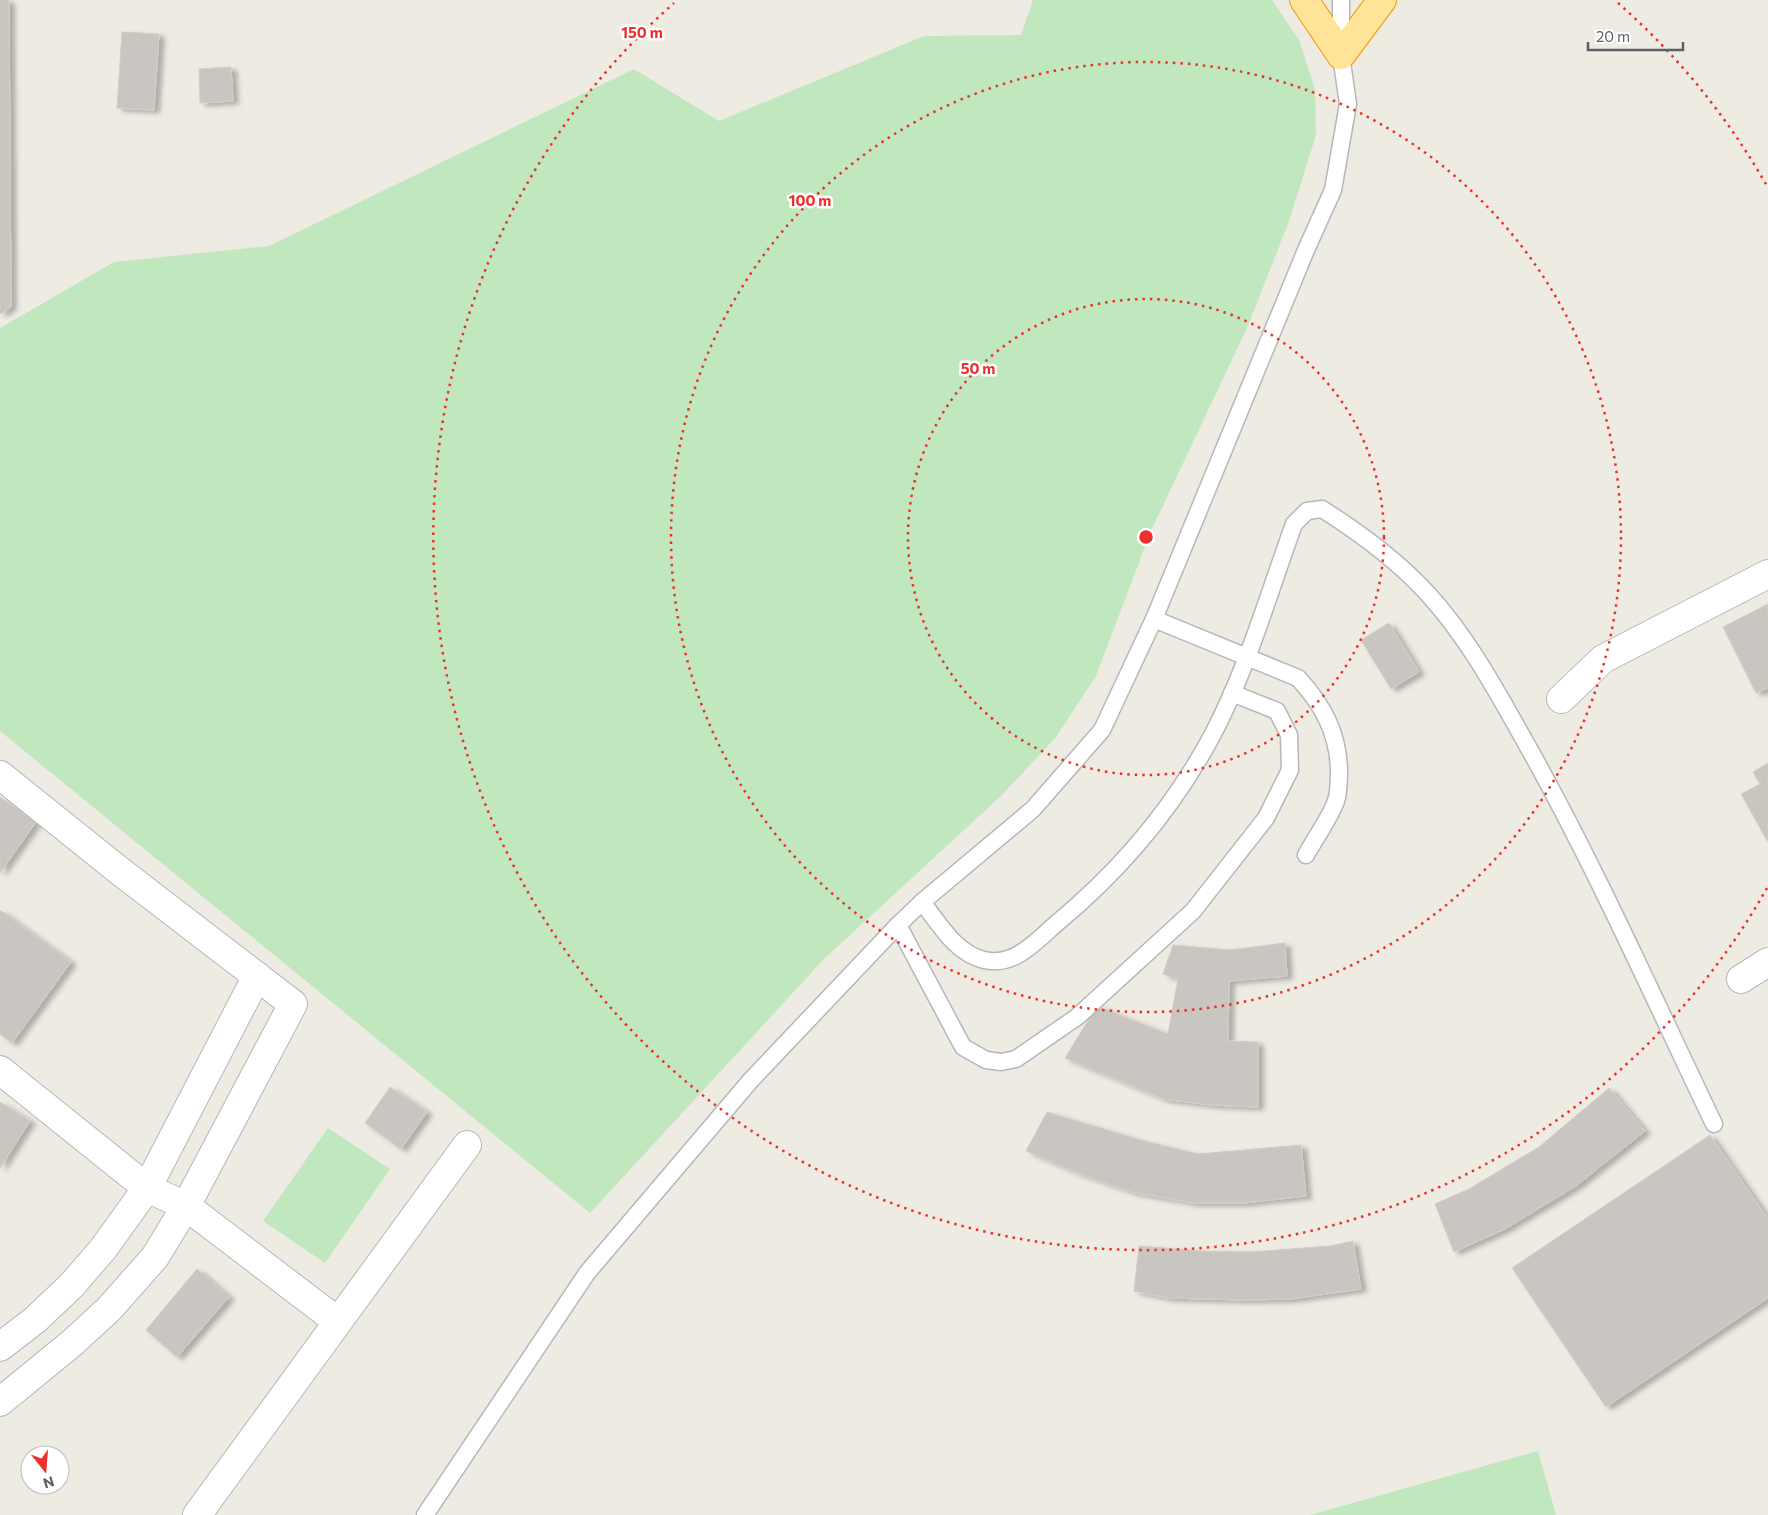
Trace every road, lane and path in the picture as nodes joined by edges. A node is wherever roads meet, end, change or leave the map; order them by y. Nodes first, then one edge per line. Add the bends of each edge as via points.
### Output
1 (1304, 0) edge
2 (1341, 0) edge
3 (1382, 0) edge
4 (1341, 55) junction
5 (1768, 574) edge
6 (1154, 619) junction
7 (1246, 656) junction
8 (1232, 693) junction
9 (1561, 699) dead end
10 (0, 775) edge
11 (1306, 855) dead end
12 (922, 902) junction
13 (898, 925) junction
14 (1768, 962) edge
15 (257, 976) junction
16 (1741, 979) dead end
17 (0, 1070) edge
18 (1714, 1124) dead end
19 (467, 1145) dead end
20 (147, 1188) junction
21 (186, 1206) junction
22 (336, 1321) junction
23 (4, 1340) edge
24 (33, 1376) junction
25 (0, 1402) edge
26 (197, 1515) edge
27 (425, 1515) edge

1 - 4 highway
2 - 4 lane
3 - 4 highway
4 - 6 lane via 1348,104 1333,190
5 - 9 street via 1603,659
6 - 7 lane
6 - 12 lane via 1102,730 1033,809
7 - 8 lane
7 - 11 lane via 1298,678 1313,694 1334,734 1339,778 1336,800
7 - 18 lane via 1294,524 1307,511 1322,509 1360,533 1427,592 1474,654 1558,801
8 - 12 lane via 1196,766 1148,834 1090,896 1017,957 995,961 964,952
8 - 13 lane via 1277,711 1289,735 1290,770 1266,818 1193,911 1077,1017 1016,1059 986,1060 963,1047
10 - 15 street
12 - 13 lane
13 - 27 lane via 751,1080 587,1273
14 - 16 street
15 - 20 street
15 - 21 street via 293,1004
17 - 20 street
19 - 22 street
20 - 21 street
20 - 23 street via 103,1249 71,1286
21 - 22 street
21 - 24 street via 156,1257 116,1301
22 - 26 street
23 - 24 street
24 - 25 street

